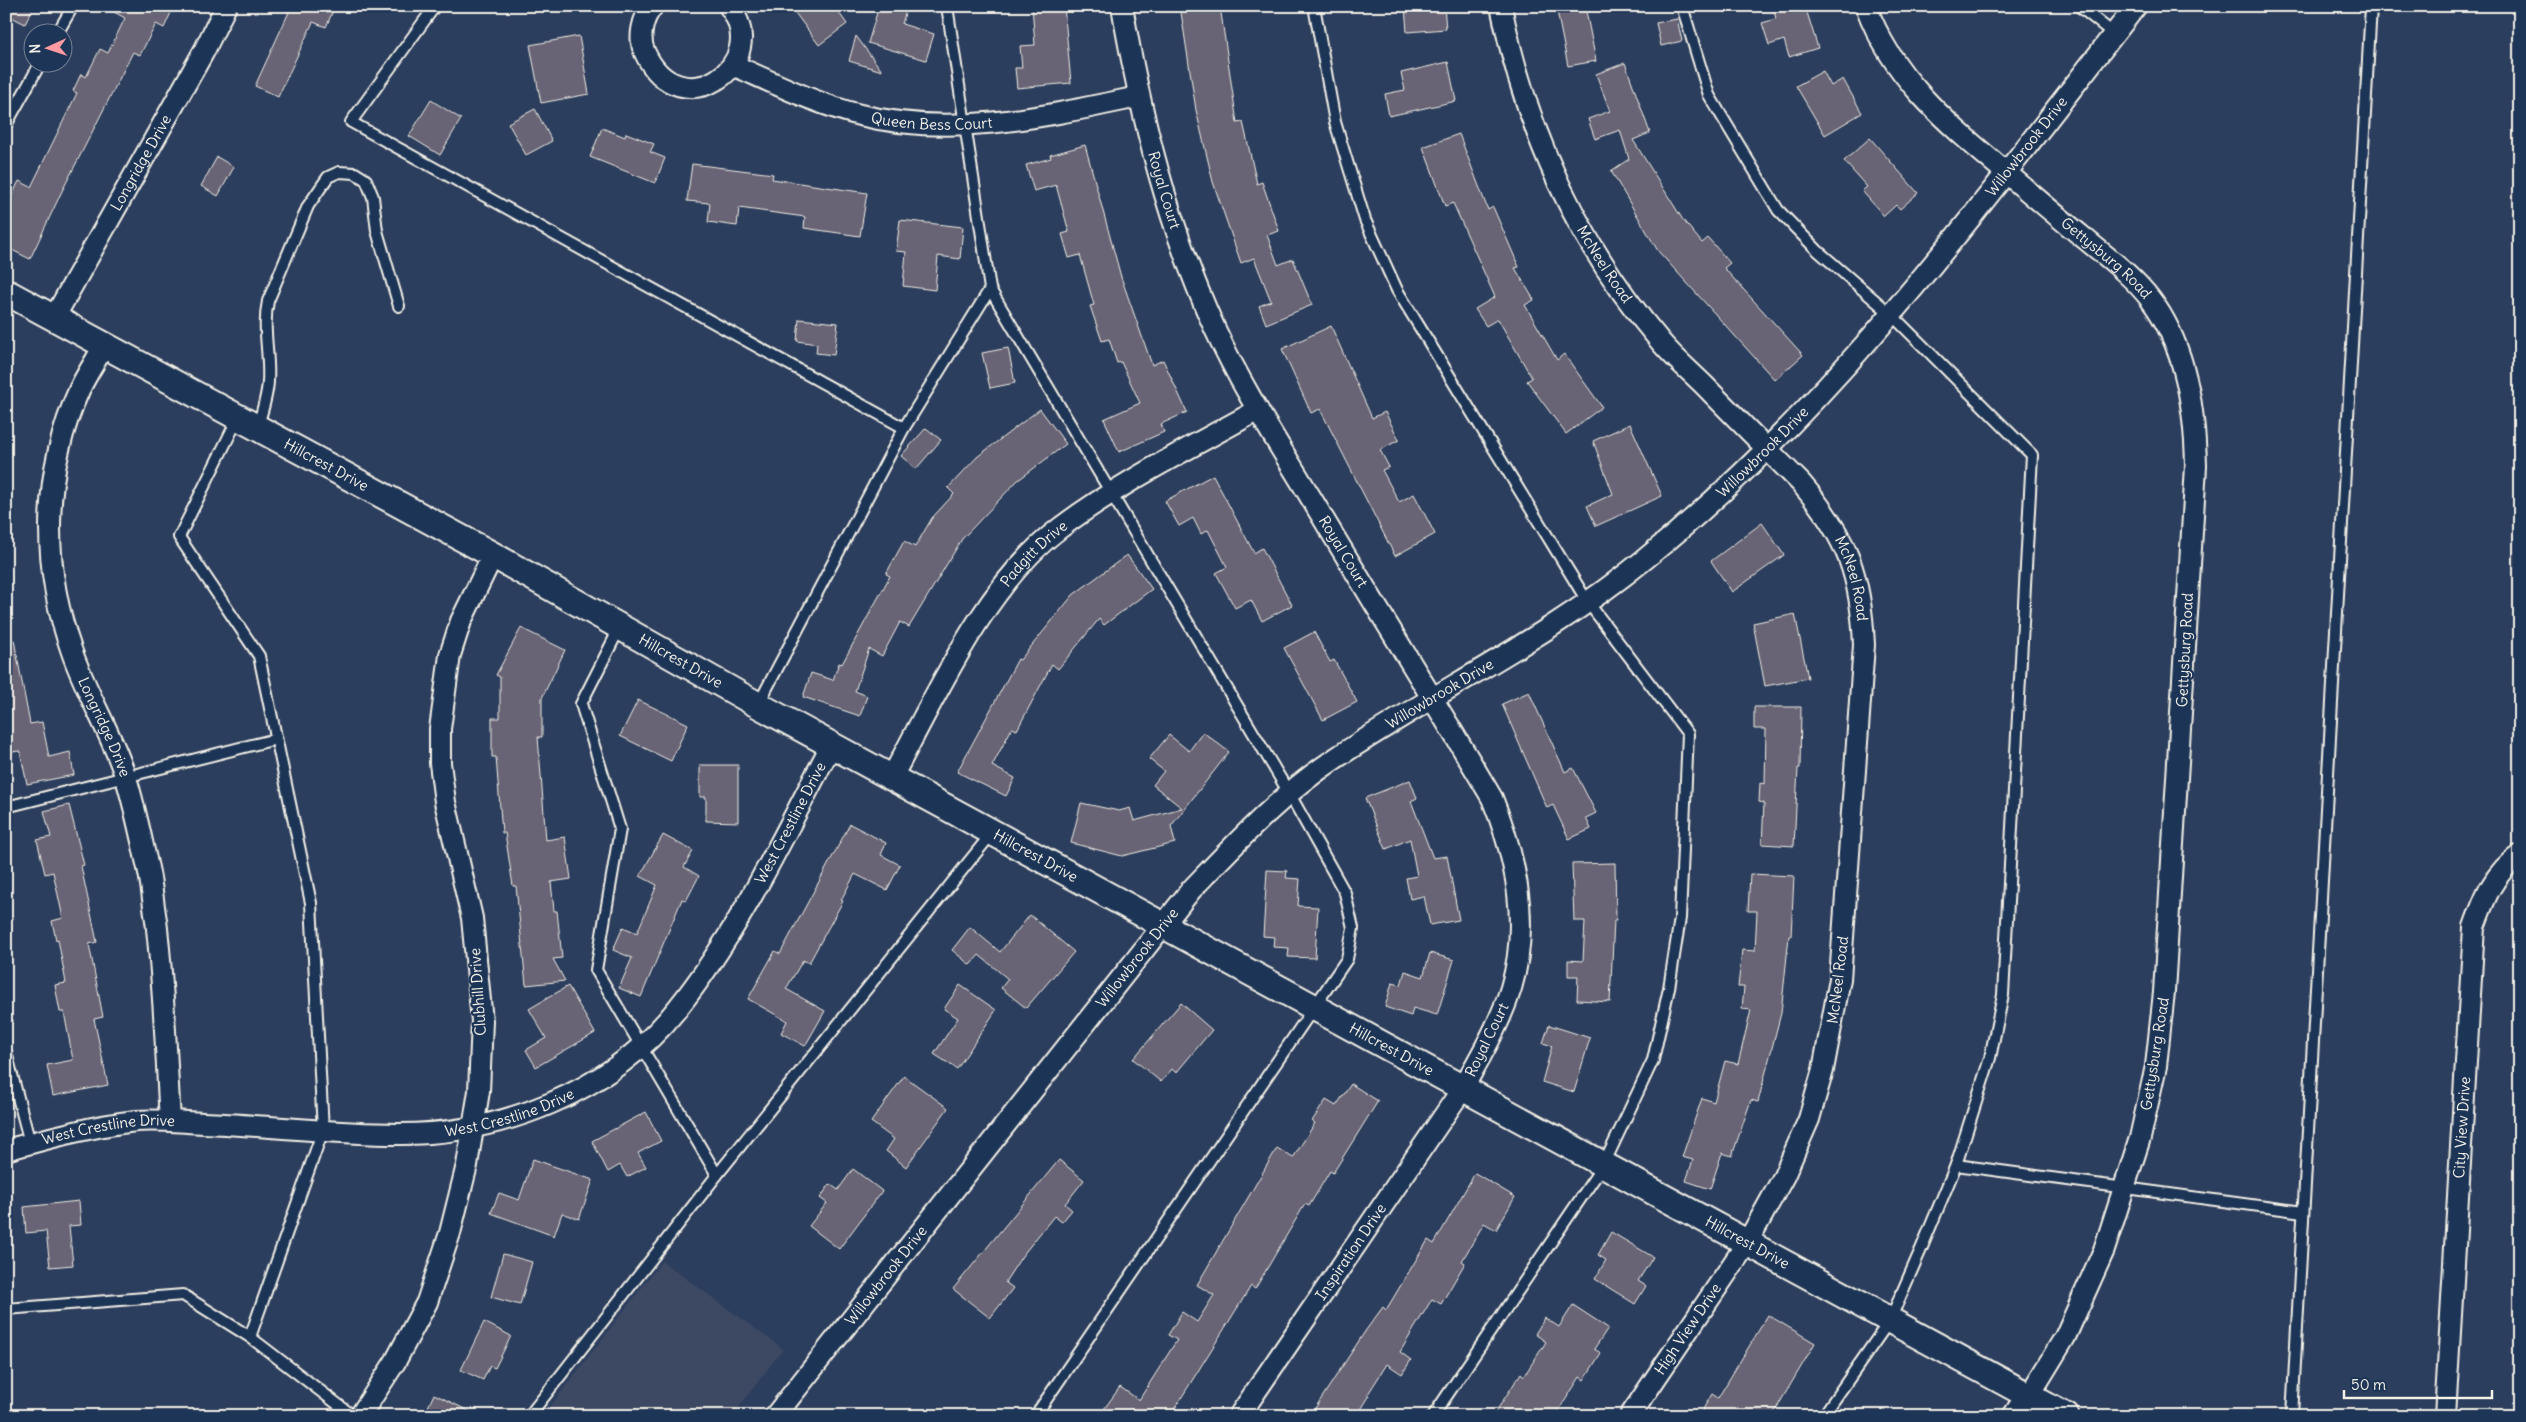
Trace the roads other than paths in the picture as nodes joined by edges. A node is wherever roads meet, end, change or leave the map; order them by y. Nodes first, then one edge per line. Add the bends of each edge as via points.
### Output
1 (73, 6) edge
2 (226, 6) edge
3 (435, 6) edge
4 (653, 6) edge
5 (729, 6) edge
6 (947, 6) edge
7 (1122, 6) edge
8 (1314, 6) edge
9 (1501, 6) edge
10 (1682, 6) edge
11 (1866, 6) edge
12 (2079, 6) edge
13 (2136, 6) edge
14 (2371, 6) edge
15 (64, 22) edge
16 (2114, 34) junction
17 (733, 64) junction
18 (35, 72) edge
19 (1138, 97) junction
20 (6, 125) edge
21 (964, 125) junction
22 (2005, 172) junction
23 (990, 289) junction
24 (6, 292) edge
25 (399, 306) dead end
26 (1892, 315) junction
27 (54, 318) junction
28 (104, 346) junction
29 (1258, 410) junction
30 (248, 423) junction
31 (904, 428) junction
32 (1767, 448) junction
33 (1111, 494) junction
34 (493, 555) junction
35 (1587, 601) junction
36 (620, 627) junction
37 (1431, 699) junction
38 (758, 705) junction
39 (276, 740) junction
40 (832, 744) junction
41 (892, 777) junction
42 (126, 778) junction
43 (1289, 793) junction
44 (6, 807) edge
45 (993, 831) junction
46 (2520, 855) edge
47 (1164, 924) junction
48 (1315, 1007) junction
49 (641, 1046) junction
50 (6, 1052) edge
51 (1463, 1088) junction
52 (170, 1121) junction
53 (473, 1127) junction
54 (323, 1130) junction
55 (30, 1143) junction
56 (6, 1150) edge
57 (1604, 1164) junction
58 (1956, 1165) junction
59 (717, 1175) junction
60 (2124, 1189) junction
61 (2302, 1212) junction
62 (1747, 1243) junction
63 (6, 1308) edge
64 (1890, 1320) junction
65 (250, 1337) junction
66 (2023, 1406) edge
67 (354, 1416) edge
68 (360, 1416) edge
69 (529, 1416) edge
70 (776, 1416) edge
71 (1035, 1416) edge
72 (1240, 1416) edge
73 (1433, 1416) edge
74 (1630, 1416) edge
75 (1824, 1416) edge
76 (2066, 1416) edge
77 (2292, 1416) edge
78 (2445, 1416) edge

1 - 15 lane
2 - 27 street, Longridge Drive via 204,52
3 - 31 lane via 351,122
4 - 17 street via 643,26 642,47 660,76 674,84 694,87 721,78
5 - 17 street via 736,16 741,41
6 - 21 lane
7 - 19 street, Royal Court
8 - 35 lane via 1335,122 1365,220 1397,290
9 - 32 street, McNeel Road via 1510,52 1530,119 1557,183 1590,244 1660,341
10 - 26 lane via 1709,95 1778,210 1817,250
11 - 22 street, Gettysburg Road via 1908,81 1943,120
12 - 16 lane
13 - 16 street, Willowbrook Drive
14 - 61 lane
16 - 22 street, Willowbrook Drive
17 - 21 street, Queen Bess Court via 818,102 860,115 923,124
18 - 20 lane
19 - 21 street, Queen Bess Court via 1044,116
19 - 29 street, Royal Court via 1149,146 1200,293
21 - 23 lane
22 - 26 street, Willowbrook Drive
22 - 60 street, Gettysburg Road via 2121,269 2151,300 2180,359 2195,430 2196,466 2164,992 2156,1066 2140,1138
23 - 31 lane
23 - 33 lane
24 - 27 street, Hillcrest Drive
25 - 30 lane via 386,269 373,198 366,180 355,173 339,172 328,177 308,206 268,301 265,314 266,399
26 - 32 street, Willowbrook Drive via 1845,369
26 - 58 lane via 2032,455 2003,995 1990,1058
27 - 28 street, Hillcrest Drive
28 - 30 street, Hillcrest Drive
28 - 42 street, Longridge Drive via 80,387 60,445 50,506 49,550 54,586 72,654 101,714
29 - 33 street, Padgitt Drive
29 - 37 street, Royal Court
30 - 34 street, Hillcrest Drive
30 - 39 lane via 179,537 258,656
31 - 38 lane
32 - 35 street, Willowbrook Drive via 1644,561
32 - 62 street, McNeel Road via 1818,502 1843,543 1858,584 1864,645 1836,1009 1809,1119 1784,1176
33 - 41 street, Padgitt Drive via 1059,528 1000,590 972,631
33 - 43 lane
34 - 36 street, Hillcrest Drive
34 - 53 street, Clubhill Drive via 461,621 450,655 440,729 445,802 472,918 482,1021 479,1091
35 - 37 street, Willowbrook Drive via 1552,626
35 - 57 lane via 1688,734 1680,918 1669,988 1653,1060
36 - 38 street, Hillcrest Drive
36 - 49 lane via 581,704 620,829 596,970
37 - 43 street, Willowbrook Drive via 1335,758
37 - 51 street, Royal Court via 1492,798 1507,835 1518,893 1517,958 1511,988 1494,1031
38 - 40 street, Hillcrest Drive
39 - 42 lane
39 - 54 lane via 311,903
40 - 41 street, Hillcrest Drive
40 - 49 street, West Crestline Drive via 726,940 676,1010
41 - 45 street, Hillcrest Drive
42 - 44 lane
42 - 52 street, Longridge Drive via 149,871 160,951
43 - 47 street, Willowbrook Drive via 1250,828 1191,890
43 - 48 lane via 1345,893 1353,928 1347,959
45 - 47 street, Hillcrest Drive
45 - 59 lane
46 - 78 street, City View Drive via 2508,862 2486,892 2474,927
47 - 48 street, Hillcrest Drive
47 - 70 street, Willowbrook Drive
48 - 51 street, Hillcrest Drive
48 - 71 lane
49 - 53 street, West Crestline Drive via 594,1081 553,1103 511,1119
49 - 59 lane
50 - 55 lane
51 - 57 street, Hillcrest Drive
51 - 72 street, Inspiration Drive
52 - 54 street, West Crestline Drive
52 - 55 street, West Crestline Drive via 138,1121 85,1129
53 - 54 street, West Crestline Drive via 398,1134
53 - 68 street, Clubhill Drive via 450,1233 427,1302 395,1362
54 - 65 lane
55 - 56 street, West Crestline Drive
57 - 62 street, Hillcrest Drive
57 - 73 lane
58 - 60 lane
58 - 64 lane
59 - 69 lane
60 - 61 lane
60 - 66 street, Gettysburg Road via 2104,1250 2065,1337
61 - 77 lane
62 - 64 street, Hillcrest Drive
62 - 74 street, High View Drive
63 - 65 lane via 183,1295
64 - 66 street, Hillcrest Drive
64 - 75 lane
65 - 67 lane
66 - 76 street, Hillcrest Drive

